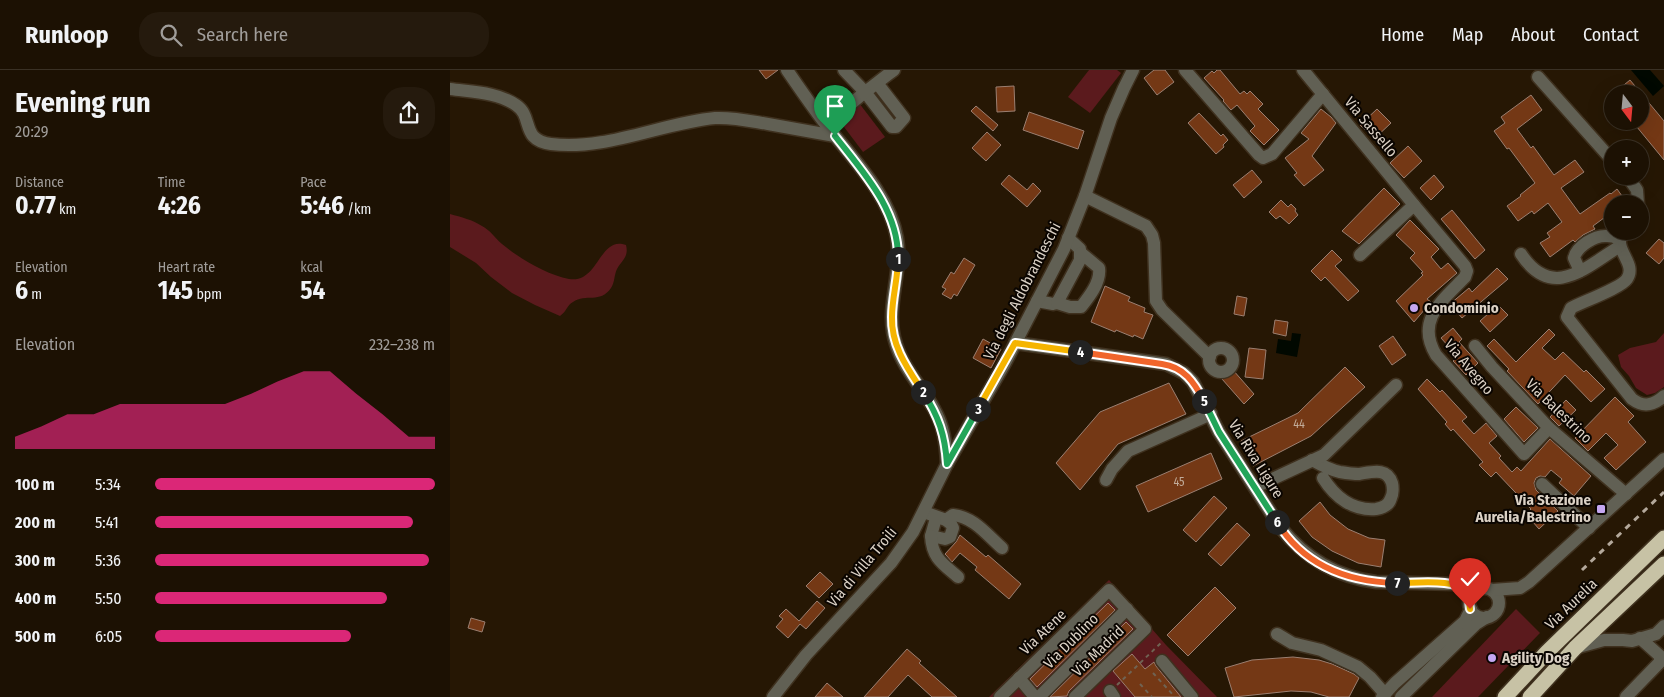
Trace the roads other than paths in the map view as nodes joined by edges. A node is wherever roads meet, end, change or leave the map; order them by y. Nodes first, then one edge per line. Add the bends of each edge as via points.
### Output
1 (787, 70) edge
2 (844, 70) edge
3 (894, 70) edge
4 (1133, 70) edge
5 (1185, 70) edge
6 (1303, 70) edge
7 (1538, 76) dead end
8 (877, 83) junction
9 (450, 88) edge
10 (865, 92) junction
11 (1323, 94) junction
12 (826, 125) junction
13 (835, 136) junction
14 (1604, 151) edge
15 (1085, 196) junction
16 (1414, 204) junction
17 (1604, 236) edge
18 (1068, 238) junction
19 (1620, 240) edge
20 (1621, 240) edge
21 (1081, 253) junction
22 (1521, 254) dead end
23 (1360, 255) dead end
24 (1580, 271) junction
25 (1037, 301) junction
26 (1057, 303) junction
27 (1015, 343) junction
28 (1475, 346) dead end
29 (1210, 357) dead end
30 (1396, 385) dead end
31 (1664, 396) edge
32 (1211, 414) junction
33 (1549, 428) junction
34 (1664, 459) edge
35 (1312, 460) junction
36 (947, 464) junction
37 (1323, 478) dead end
38 (1106, 480) dead end
39 (1542, 484) dead end
40 (1255, 487) junction
41 (1626, 494) junction
42 (924, 512) junction
43 (941, 519) junction
44 (1589, 528) junction
45 (931, 536) junction
46 (1664, 538) edge
47 (1002, 548) dead end
48 (1664, 564) edge
49 (958, 577) dead end
50 (1520, 588) junction
51 (1492, 590) junction
52 (1472, 593) junction
53 (1498, 607) junction
54 (1127, 609) junction
55 (1470, 609) junction
56 (1486, 617) junction
57 (1276, 634) dead end
58 (1661, 634) edge
59 (1640, 638) junction
60 (1575, 648) junction
61 (1162, 661) dead end
62 (1019, 678) junction
63 (1383, 695) edge
64 (772, 697) edge
65 (1000, 697) edge
66 (1037, 697) edge
67 (1075, 697) edge
68 (1192, 697) edge
69 (1401, 697) edge
70 (1505, 697) edge
71 (1530, 697) edge
72 (1626, 697) edge

1 - 12 street
2 - 10 street
3 - 8 street
4 - 15 street, Via degli Aldobrandeschi via 1111,118
5 - 11 street via 1264,158 1272,154
6 - 11 street, Via Sassello
7 - 14 street
8 - 10 street
8 - 10 street via 904,118 896,127 892,127
9 - 13 street via 494,95 516,105 521,109 532,135 539,142 548,144 602,141 717,118
10 - 12 street
11 - 16 street, Via Sassello
12 - 13 street
13 - 36 street via 872,184 893,224 898,256 892,319 894,339 904,362 939,419
15 - 18 street, Via degli Aldobrandeschi
15 - 29 street via 1146,226 1154,243 1156,300 1162,310
16 - 23 street
16 - 33 street, Via Avegno via 1467,271 1431,318 1429,336 1436,355 1524,454
17 - 24 street via 1591,240 1576,252 1574,258
18 - 21 street
18 - 25 street, Via degli Aldobrandeschi
19 - 24 street
20 - 31 street via 1629,269 1628,278 1620,285 1570,308 1567,317 1635,401 1652,404
21 - 26 street
21 - 26 street via 1099,268 1094,287 1080,307
22 - 24 street via 1532,268 1546,277 1562,278
25 - 26 street
25 - 27 street, Via degli Aldobrandeschi
27 - 32 street, Via Riva Ligure via 1173,367 1193,382
27 - 36 street, Via degli Aldobrandeschi
28 - 33 street, Via Balestrino
30 - 35 street via 1324,455
32 - 38 street via 1128,452
32 - 40 street, Via Riva Ligure
33 - 41 street, Via Balestrino
34 - 41 street
35 - 37 street via 1340,472 1383,472 1393,486 1392,498 1380,508 1360,508 1348,504 1330,489
35 - 40 street
36 - 42 street, Via di Villa Troili
39 - 44 street
40 - 52 street, Via Riva Ligure via 1289,539 1328,569 1376,582 1454,584
41 - 44 street
42 - 43 street
42 - 64 street, Via di Villa Troili via 891,563
43 - 45 street
43 - 45 street via 951,524 950,537 945,540
43 - 47 street via 953,515 972,520
44 - 50 street
45 - 49 street via 937,558
46 - 70 highway, Via Aurelia
48 - 60 highway
50 - 51 street
50 - 53 street
51 - 52 street via 1481,588
51 - 53 street via 1498,597
52 - 55 street
53 - 56 street
54 - 62 street, Via Atene via 1109,590
54 - 66 street, Via Dublino
54 - 67 street, Via Madrid via 1145,629
55 - 56 street via 1476,615
55 - 63 street via 1465,621
56 - 69 street
57 - 63 street via 1358,667 1370,676
58 - 59 street
59 - 60 street via 1632,641 1604,640
59 - 72 street via 1657,652 1660,662
60 - 71 highway
61 - 68 street
62 - 65 street, Via Atene
62 - 66 street

